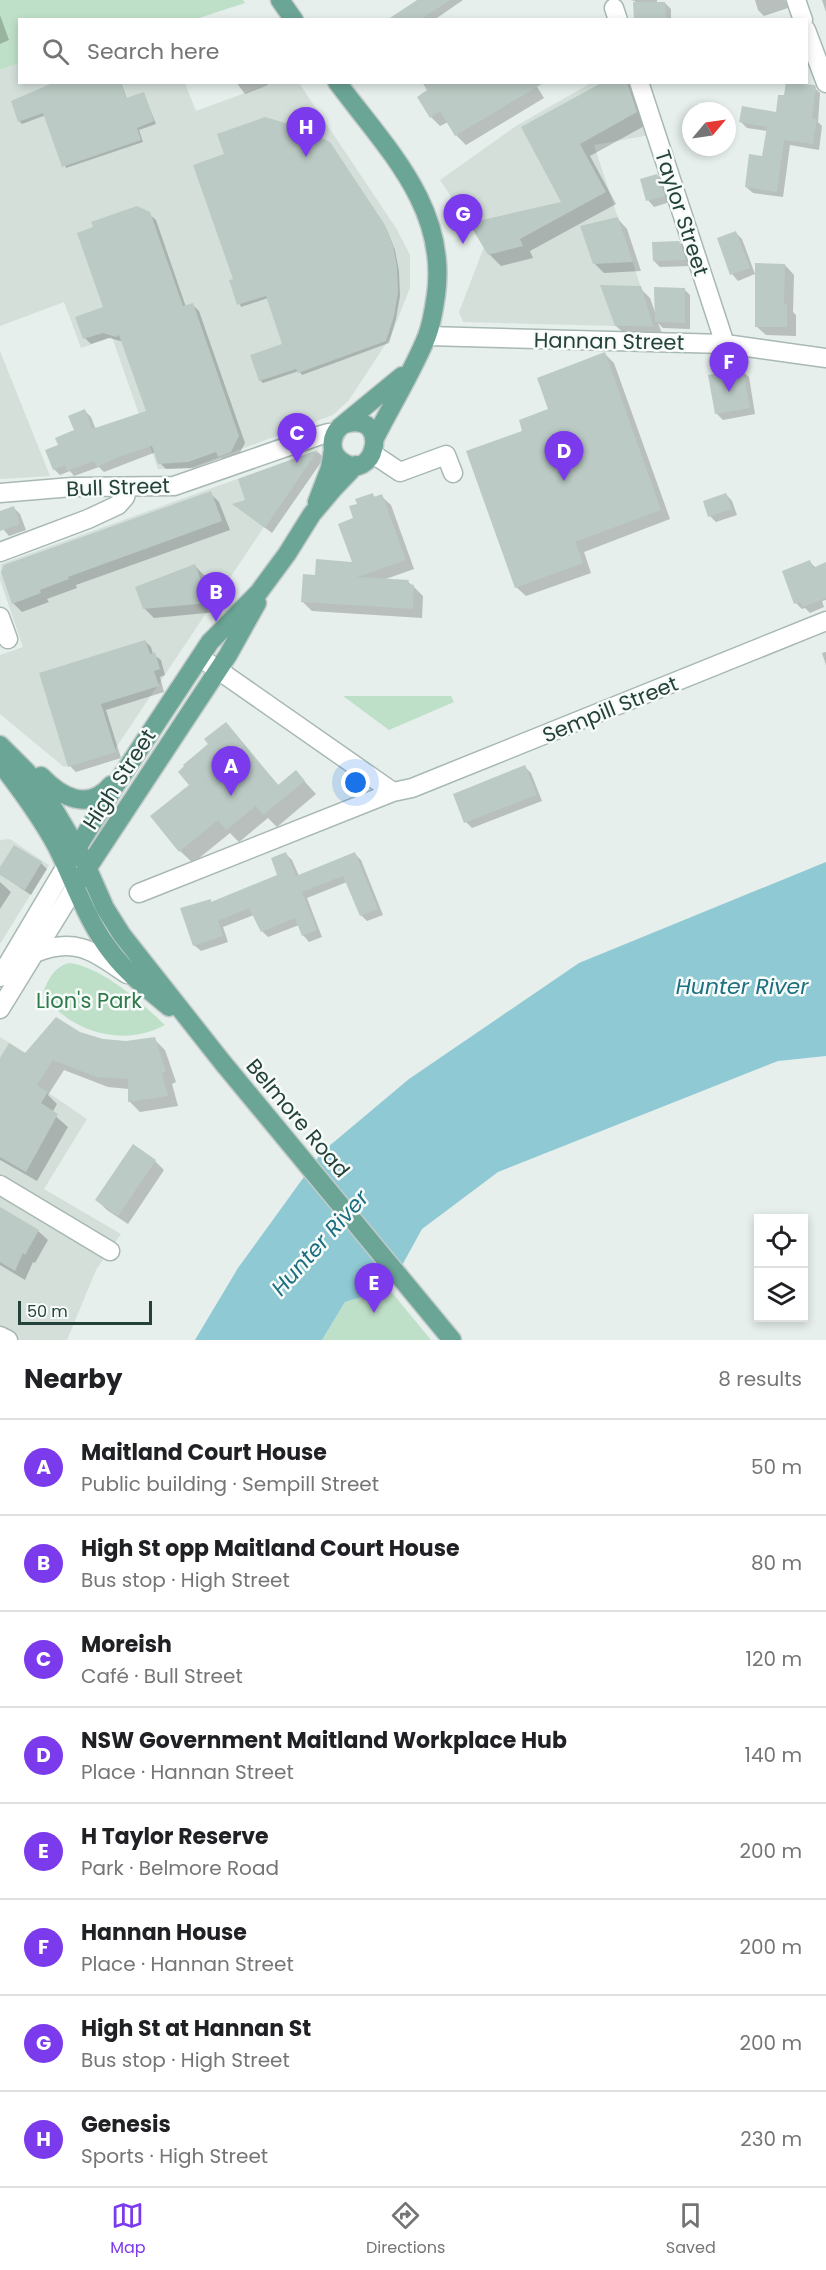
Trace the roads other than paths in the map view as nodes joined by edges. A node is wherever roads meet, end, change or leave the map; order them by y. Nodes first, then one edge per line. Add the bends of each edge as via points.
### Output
1 (280, 0) edge
2 (795, 0) edge
3 (293, 18) edge
4 (802, 18) edge
5 (808, 33) edge
6 (826, 83) edge
7 (338, 84) edge
8 (640, 84) edge
9 (427, 336) junction
10 (725, 344) junction
11 (826, 358) edge
12 (411, 369) junction
13 (338, 436) junction
14 (374, 446) junction
15 (356, 465) junction
16 (453, 473) dead end
17 (128, 487) junction
18 (0, 493) edge
19 (312, 514) junction
20 (0, 552) edge
21 (274, 573) junction
22 (0, 617) edge
23 (826, 621) edge
24 (8, 639) dead end
25 (201, 658) junction
26 (218, 670) junction
27 (0, 738) edge
28 (0, 745) edge
29 (130, 762) junction
30 (0, 763) edge
31 (393, 792) junction
32 (78, 849) junction
33 (66, 867) junction
34 (87, 868) junction
35 (75, 887) junction
36 (139, 893) dead end
37 (35, 953) junction
38 (6, 955) edge
39 (0, 977) edge
40 (140, 983) junction
41 (0, 1009) edge
42 (202, 1036) junction
43 (0, 1185) edge
44 (110, 1251) dead end
45 (452, 1340) edge

1 - 3 main road
2 - 4 street
5 - 6 street
7 - 9 main road via 411,181 431,224 438,274
8 - 10 street, Taylor Street
9 - 10 street, Hannan Street
9 - 12 main road
10 - 11 street, Hannan Street
12 - 13 main road
12 - 14 main road
13 - 14 main road via 354,422 363,424 370,430
13 - 15 main road via 342,462
13 - 17 street, Bull Street via 318,436 174,486
13 - 19 main road, High Street
14 - 15 main road via 364,463
14 - 16 street via 400,472 446,455
15 - 19 main road, High Street
17 - 18 street, Bull Street
17 - 20 street via 118,505
19 - 21 main road, High Street
21 - 25 main road, High Street via 220,631
21 - 26 main road, High Street
22 - 24 street
23 - 31 street, Sempill Street via 412,788
25 - 26 street
25 - 29 main road, High Street
26 - 31 street
26 - 34 main road, High Street
27 - 29 main road via 52,788 62,795 87,800 106,791
28 - 32 main road, Belmore Road via 40,790
29 - 32 main road, High Street
30 - 33 main road, Belmore Road via 34,809
31 - 36 street, Sempill Street
32 - 33 main road, High Street
32 - 34 main road, Belmore Road
33 - 35 main road, Belmore Road
33 - 38 street, High Street
34 - 35 main road, High Street
34 - 42 main road, Belmore Road via 122,935
35 - 37 street, High Street
35 - 40 main road, Belmore Road via 99,934
37 - 40 street via 59,945 83,948
37 - 41 street, High Street
38 - 39 street, High Street
40 - 42 main road, Belmore Road
42 - 45 main road, Belmore Road
43 - 44 street

